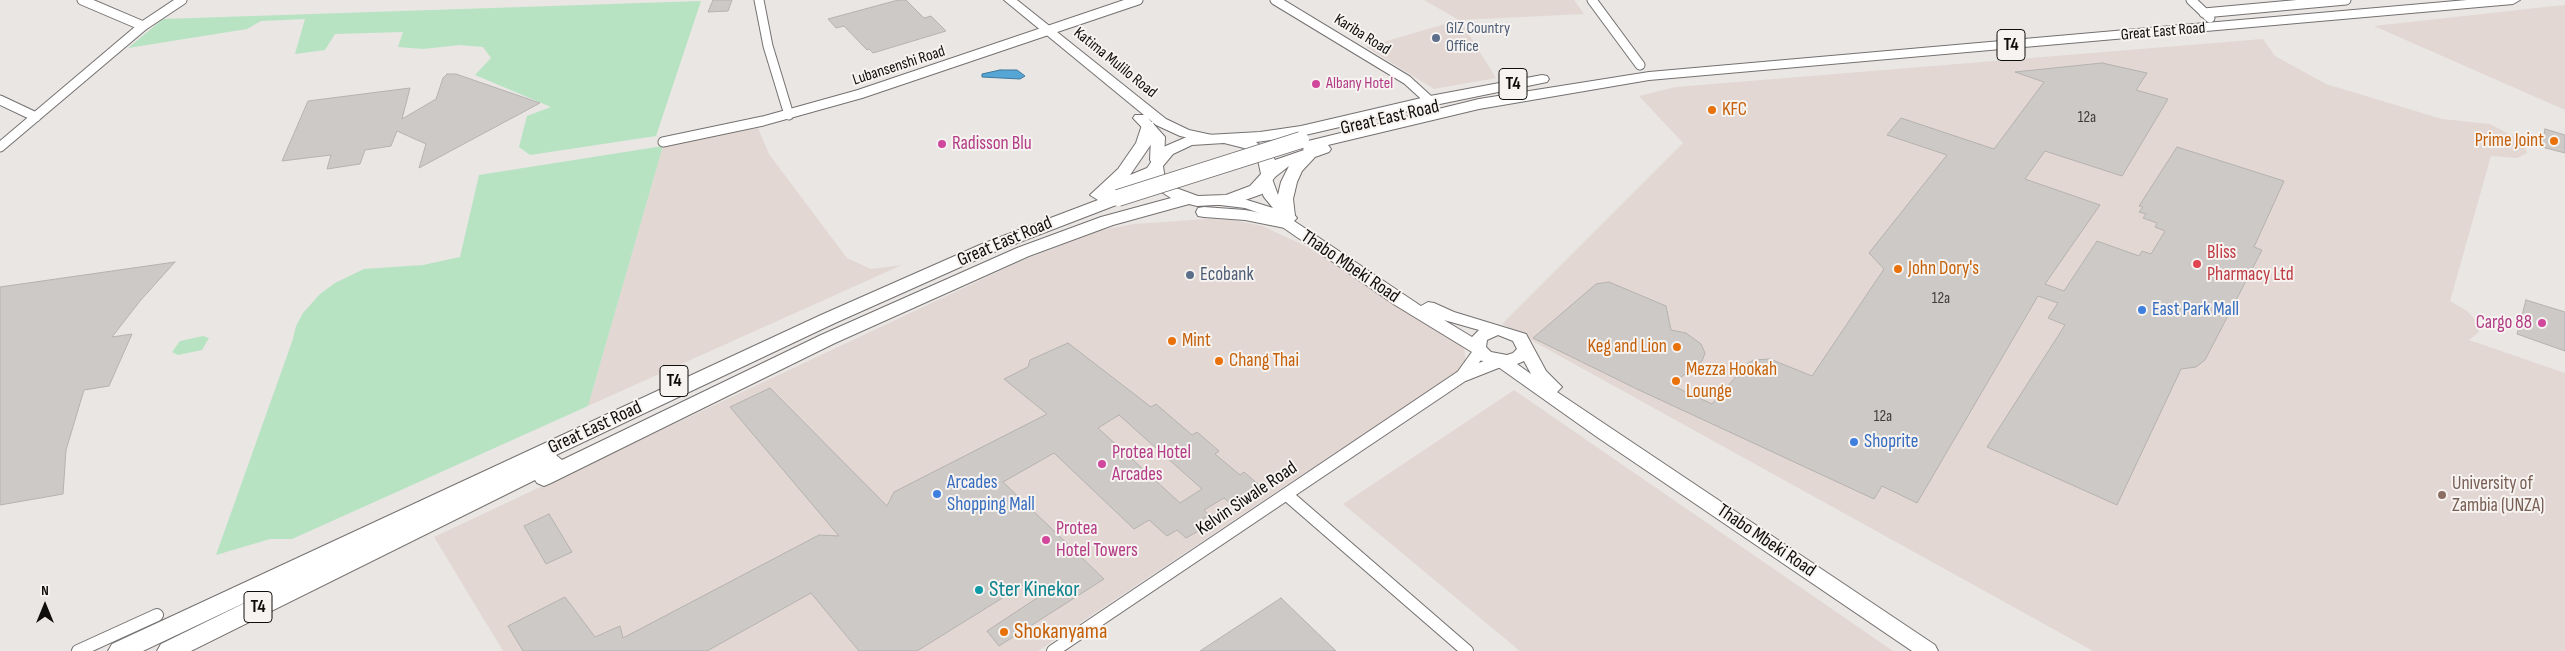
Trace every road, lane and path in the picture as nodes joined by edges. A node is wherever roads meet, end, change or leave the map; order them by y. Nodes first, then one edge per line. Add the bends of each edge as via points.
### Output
1 (82, 0) edge
2 (182, 0) edge
3 (759, 0) edge
4 (997, 0) edge
5 (1010, 0) edge
6 (1138, 0) edge
7 (1275, 0) edge
8 (1592, 0) edge
9 (2191, 0) edge
10 (2346, 0) edge
11 (2428, 0) edge
12 (2513, 0) edge
13 (2208, 16) junction
14 (143, 26) junction
15 (1042, 32) junction
16 (1809, 58) junction
17 (1640, 65) junction
18 (0, 100) edge
19 (1430, 101) junction
20 (789, 115) junction
21 (36, 117) junction
22 (1148, 125) junction
23 (1207, 138) junction
24 (1224, 138) junction
25 (663, 142) dead end
26 (1306, 146) junction
27 (0, 147) edge
28 (1156, 166) junction
29 (1268, 176) junction
30 (1188, 199) junction
31 (1118, 202) junction
32 (1217, 202) junction
33 (1285, 220) junction
34 (1498, 330) junction
35 (1525, 349) junction
36 (1479, 350) junction
37 (1501, 361) junction
38 (1462, 376) junction
39 (1603, 432) junction
40 (1287, 495) junction
41 (157, 615) dead end
42 (78, 651) edge
43 (120, 651) edge
44 (169, 651) edge
45 (1053, 651) edge
46 (1467, 651) edge
47 (1928, 651) edge

1 - 14 street
2 - 14 street
3 - 20 street via 768,46
4 - 15 main road, Katima Mulilo Road
5 - 15 main road, Katima Mulilo Road
6 - 15 street, Lubansenshi Road
7 - 19 street, Kariba Road via 1408,80
8 - 17 street
9 - 13 street
10 - 13 street
11 - 13 main road, Great East Road / T4
12 - 16 main road, Great East Road / T4
13 - 16 main road, Great East Road / T4
14 - 21 street
15 - 20 street, Lubansenshi Road via 921,76
15 - 22 main road, Katima Mulilo Road
15 - 23 main road, Katima Mulilo Road via 1161,122 1184,133
16 - 17 main road, Great East Road / T4 via 1763,54
16 - 26 main road, Great East Road / T4 via 1778,69 1580,92
17 - 19 main road, Great East Road / T4 via 1511,84
18 - 21 street
19 - 24 main road, Great East Road / T4 via 1301,131
20 - 25 street, Lubansenshi Road
21 - 27 street
22 - 28 main road, Katima Mulilo Road via 1158,137
22 - 31 main road via 1147,137 1135,156
23 - 24 main road
23 - 28 main road via 1167,151
24 - 29 main road via 1242,142 1262,153 1269,163
26 - 29 main road, Great East Road / T4
26 - 31 main road, Great East Road / T4
26 - 33 main road via 1289,182
28 - 30 main road via 1158,183
28 - 31 main road, Great East Road / T4
29 - 32 main road via 1248,194
29 - 33 main road, Thabo Mbeki Road via 1266,186
30 - 31 main road, Great East Road / T4
30 - 32 main road
31 - 33 main road
31 - 43 main road, Great East Road / T4 via 982,242 871,291 480,470 284,569 255,588
31 - 44 main road, Great East Road / T4 via 825,330
32 - 33 main road, Thabo Mbeki Road via 1258,207
33 - 34 main road, Thabo Mbeki Road via 1426,306 1448,316
33 - 36 main road, Thabo Mbeki Road
34 - 35 main road, Thabo Mbeki Road via 1520,338
34 - 36 main road via 1479,338
35 - 37 main road via 1514,360
35 - 39 main road, Thabo Mbeki Road via 1540,375
36 - 37 main road, Thabo Mbeki Road via 1485,356
36 - 38 street, Kelvin Siwale Road
37 - 38 street, Kelvin Siwale Road
37 - 39 main road, Thabo Mbeki Road
38 - 40 street, Kelvin Siwale Road
39 - 47 main road, Thabo Mbeki Road
40 - 45 street, Kelvin Siwale Road
40 - 46 street
41 - 42 street

